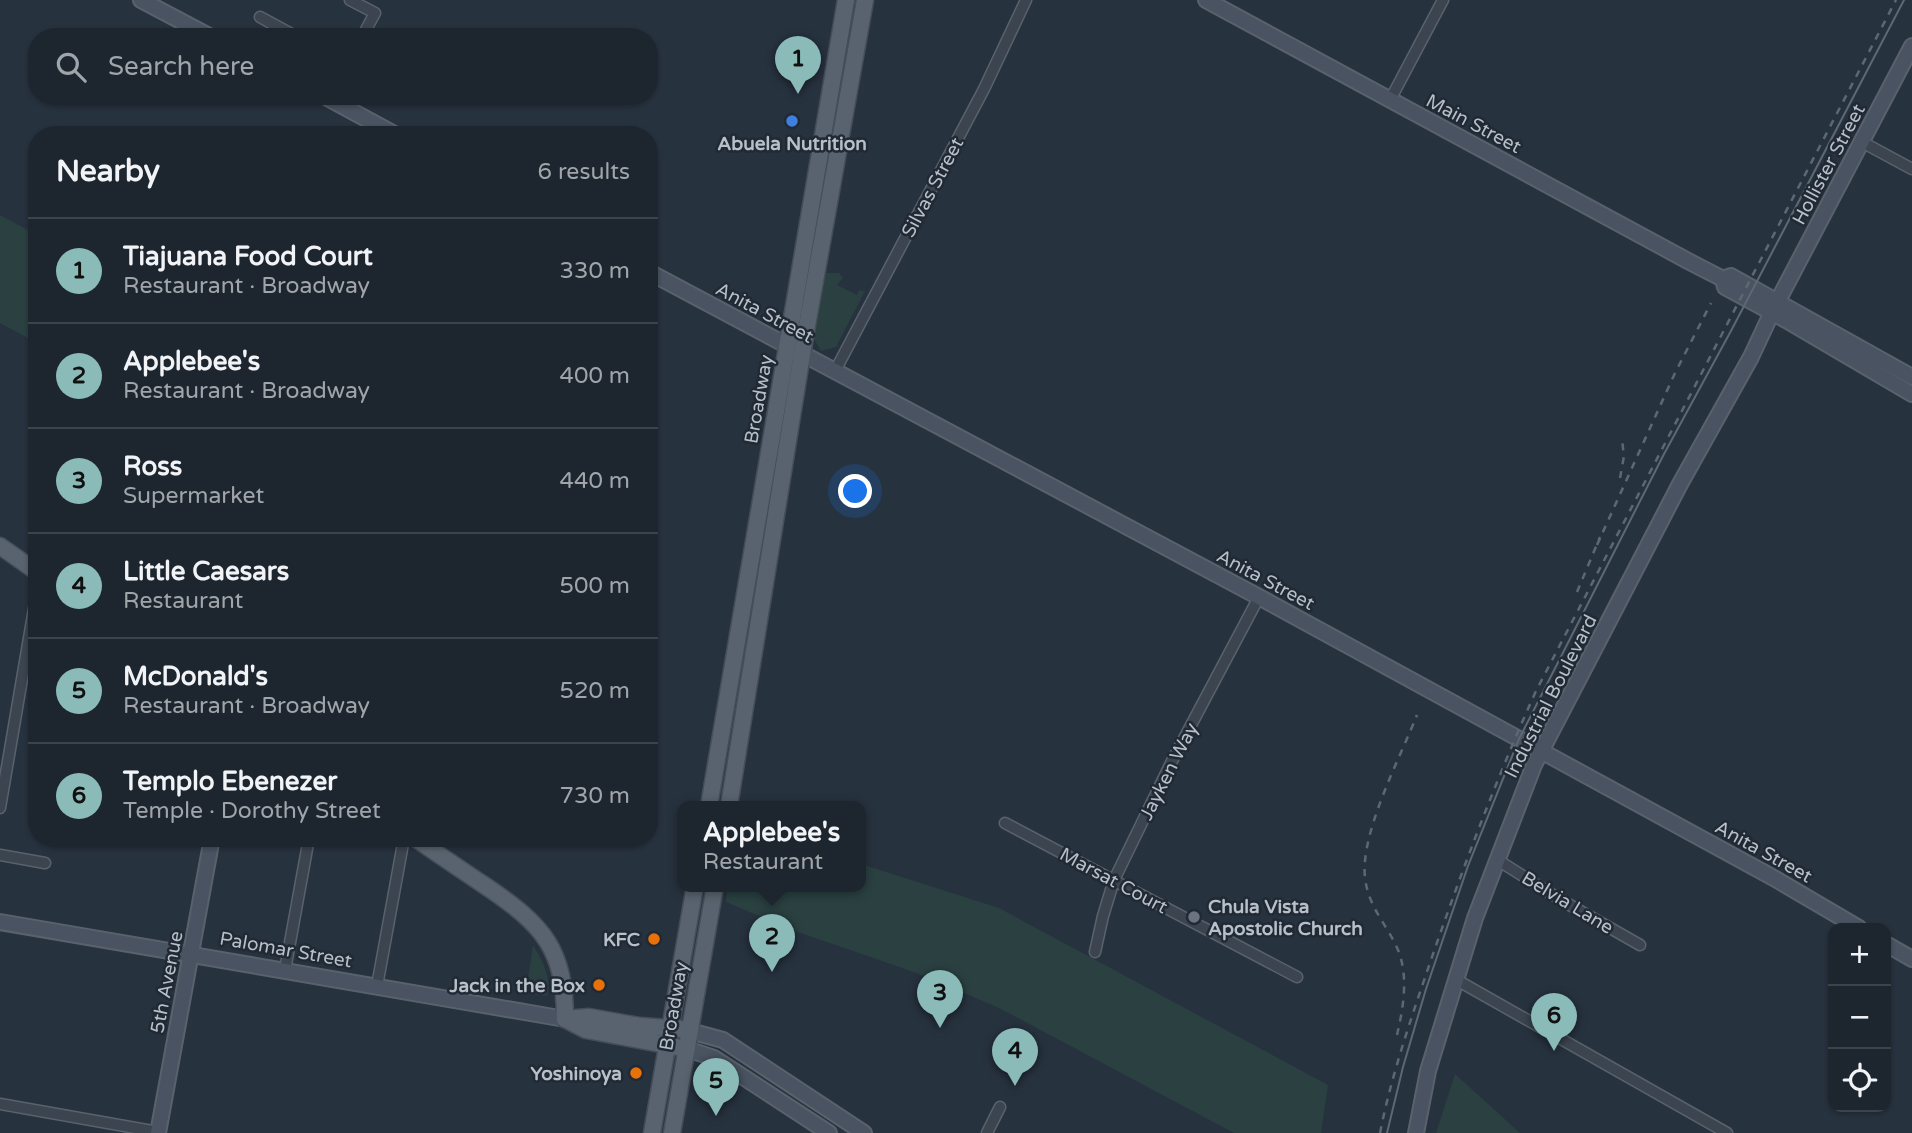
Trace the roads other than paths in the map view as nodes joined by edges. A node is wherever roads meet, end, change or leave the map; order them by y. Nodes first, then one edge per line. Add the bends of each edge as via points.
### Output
1 (141, 0) edge
2 (350, 0) edge
3 (846, 0) edge
4 (864, 0) edge
5 (1026, 0) edge
6 (1206, 0) edge
7 (1443, 0) edge
8 (260, 17) dead end
9 (194, 28) edge
10 (280, 28) edge
11 (367, 28) edge
12 (1912, 46) edge
13 (1906, 71) edge
14 (1390, 100) junction
15 (342, 105) edge
16 (380, 126) edge
17 (832, 136) junction
18 (1862, 142) junction
19 (1912, 169) edge
20 (658, 277) edge
21 (1774, 306) junction
22 (795, 350) junction
23 (835, 371) junction
24 (1912, 377) edge
25 (1912, 394) edge
26 (0, 546) edge
27 (28, 566) edge
28 (1259, 597) junction
29 (742, 611) junction
30 (760, 615) junction
31 (28, 644) edge
32 (1542, 751) junction
33 (716, 761) junction
34 (710, 801) edge
35 (725, 801) edge
36 (729, 801) edge
37 (0, 808) edge
38 (1005, 823) dead end
39 (210, 847) edge
40 (307, 847) edge
41 (402, 847) edge
42 (428, 847) edge
43 (0, 855) edge
44 (1496, 859) junction
45 (45, 863) dead end
46 (1114, 880) junction
47 (694, 892) edge
48 (714, 892) edge
49 (0, 922) edge
50 (1850, 923) edge
51 (1640, 944) dead end
52 (1891, 947) edge
53 (1095, 952) dead end
54 (191, 954) junction
55 (1912, 959) edge
56 (285, 970) junction
57 (1297, 977) dead end
58 (1455, 979) junction
59 (377, 986) junction
60 (565, 1019) junction
61 (670, 1028) junction
62 (690, 1031) junction
63 (667, 1045) junction
64 (687, 1049) junction
65 (0, 1104) edge
66 (1000, 1107) dead end
67 (158, 1133) edge
68 (652, 1133) edge
69 (672, 1133) edge
70 (829, 1133) edge
71 (864, 1133) edge
72 (987, 1133) edge
73 (1416, 1133) edge
74 (1727, 1133) edge

1 - 9 main road
2 - 11 street via 375,13
3 - 17 main road, Broadway
4 - 17 main road, Broadway
5 - 23 street, Silvas Street
6 - 14 main road, Main Street
7 - 14 street
8 - 10 street
12 - 13 main road, Hollister Street
13 - 18 main road, Hollister Street
14 - 21 main road, Main Street via 1723,279 1731,276
15 - 16 main road
17 - 22 main road, Broadway
18 - 19 street
18 - 21 main road, Hollister Street
20 - 22 main road, Anita Street
21 - 24 main road, Main Street
21 - 25 main road, Main Street
21 - 32 main road, Industrial Boulevard
22 - 23 main road, Anita Street
22 - 29 main road, Broadway
22 - 30 main road, Broadway
23 - 28 main road, Anita Street
26 - 27 main road
28 - 32 main road, Anita Street
28 - 46 street, Jayken Way
29 - 30 main road
29 - 33 main road, Broadway
30 - 36 main road, Broadway
31 - 37 street
32 - 44 main road, Industrial Boulevard
32 - 50 main road, Anita Street
33 - 34 main road, Broadway
33 - 35 main road via 723,774 720,797
38 - 46 street, Marsat Court
39 - 54 main road, 5th Avenue
40 - 56 street
41 - 59 street
42 - 60 main road via 518,908 541,930 559,964
43 - 45 street
44 - 51 street, Belvia Lane
44 - 58 main road, Industrial Boulevard
46 - 53 street, Jayken Way
46 - 57 street, Marsat Court
47 - 61 main road, Broadway
48 - 62 main road, Broadway
49 - 54 main road, Palomar Street
52 - 55 main road
54 - 56 main road, Palomar Street
54 - 67 main road, 5th Avenue
56 - 59 main road, Palomar Street
58 - 73 main road, Industrial Boulevard via 1428,1071
58 - 74 street
59 - 60 main road, Palomar Street
60 - 61 main road, Palomar Street via 589,1017
60 - 63 main road, Palomar Street via 586,1030
61 - 62 main road, Palomar Street
61 - 63 main road, Broadway
62 - 64 main road, Broadway
62 - 71 main road, Palomar Street via 723,1040
63 - 64 main road, Palomar Street
63 - 68 main road, Broadway
64 - 69 main road, Broadway
64 - 70 main road, Palomar Street via 714,1058
65 - 67 street
66 - 72 street

